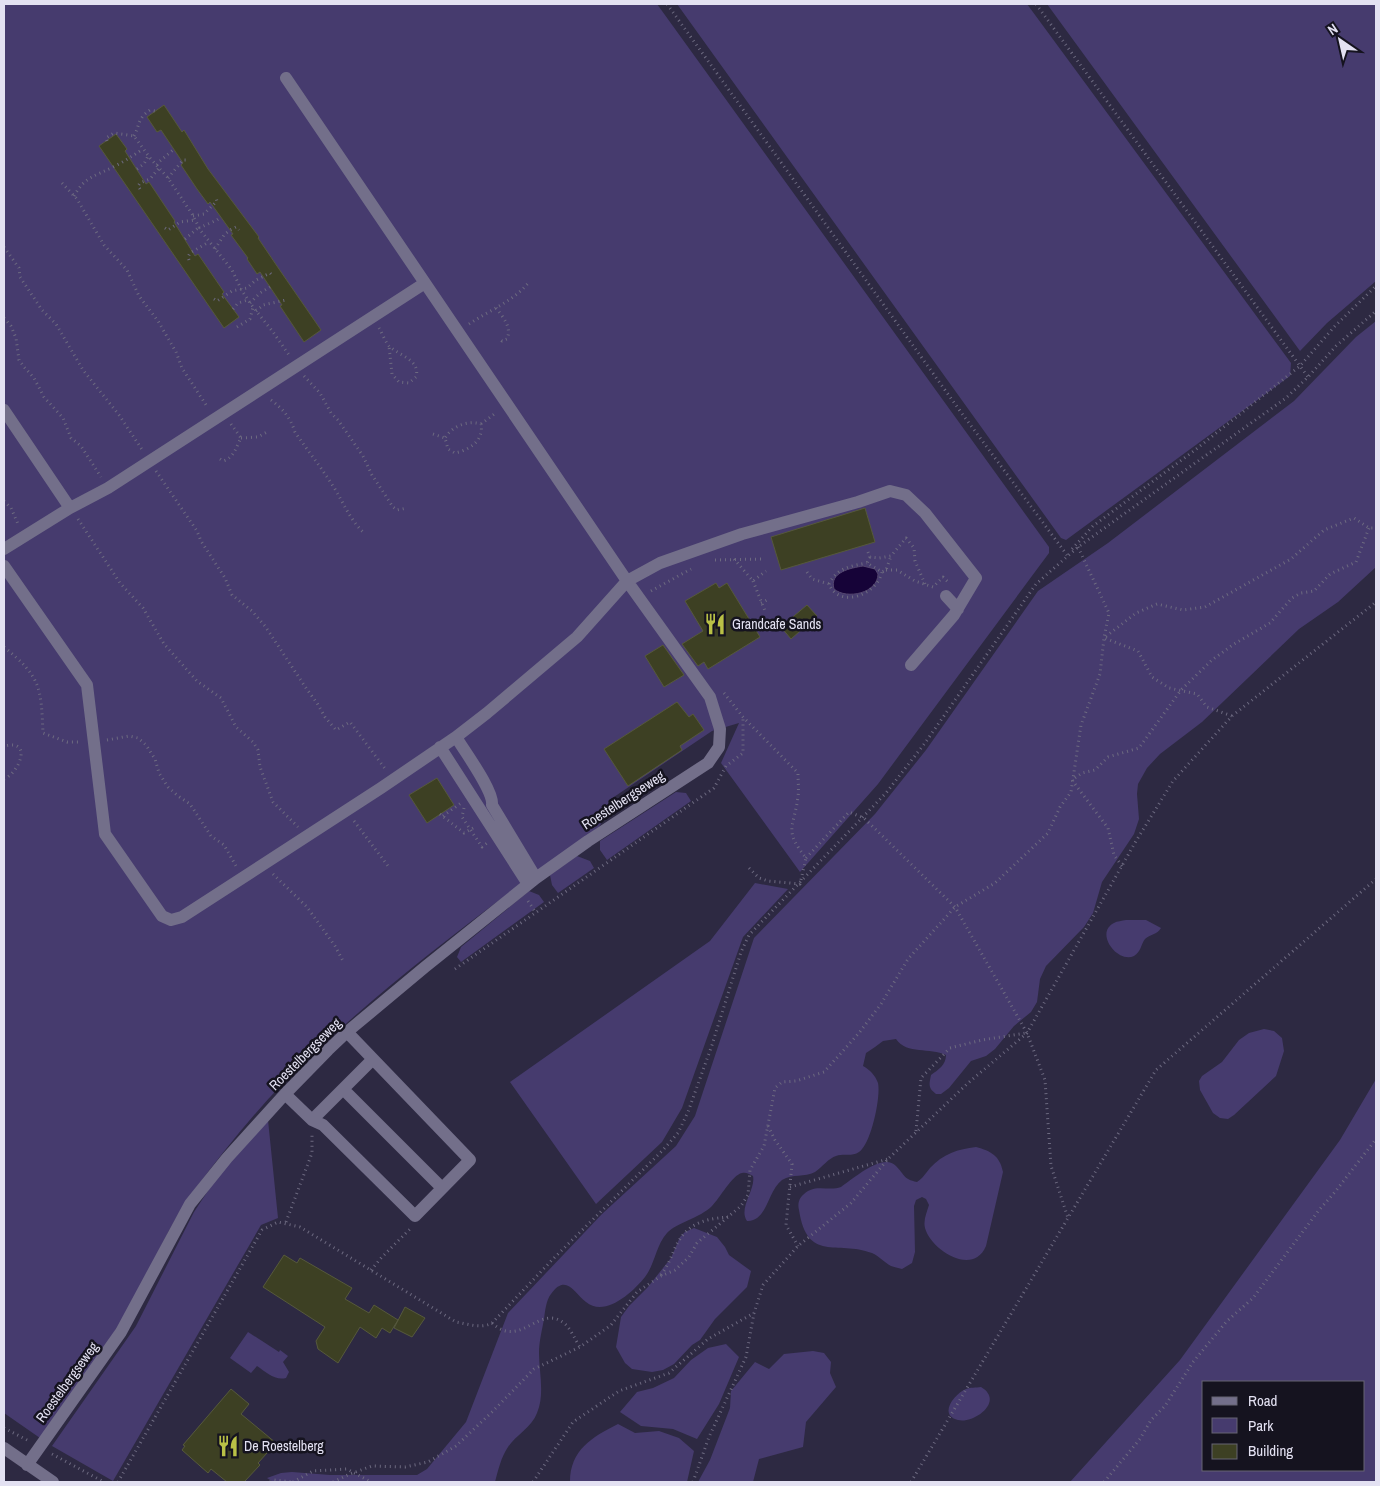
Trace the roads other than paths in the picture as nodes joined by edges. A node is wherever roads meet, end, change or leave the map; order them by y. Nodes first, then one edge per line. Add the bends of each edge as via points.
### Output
1 (286, 78) dead end
2 (425, 283) junction
3 (4, 410) edge
4 (70, 508) junction
5 (4, 549) edge
6 (692, 552) junction
7 (698, 565) road end
8 (4, 566) edge
9 (627, 581) junction
10 (946, 596) dead end
11 (958, 608) junction
12 (911, 665) dead end
13 (456, 737) junction
14 (440, 748) junction
15 (532, 881) junction
16 (347, 1032) junction
17 (373, 1059) junction
18 (343, 1089) junction
19 (285, 1094) junction
20 (312, 1120) junction
21 (442, 1188) junction
22 (4, 1448) edge
23 (28, 1465) junction
24 (53, 1482) edge

1 - 2 street
2 - 4 street via 108,488
2 - 9 street
3 - 4 street
4 - 5 street
6 - 7 street
6 - 9 street via 660,563
6 - 11 street via 890,491 906,495 926,513 976,578
8 - 14 street via 87,685 105,834 162,916 171,920 182,917 243,878
9 - 13 street via 577,637
9 - 15 street, Roestelbergseweg via 710,697 720,729 719,747 708,763
10 - 11 street
11 - 12 street
13 - 14 street
13 - 15 street via 488,788 492,805
14 - 15 street
15 - 16 street, Roestelbergseweg
16 - 17 street
16 - 19 street, Roestelbergseweg
17 - 18 street
17 - 21 street via 470,1160
18 - 20 street
18 - 21 street
19 - 20 street
19 - 23 street, Roestelbergseweg via 190,1204 122,1332
20 - 21 street via 323,1125 415,1216
22 - 23 street
23 - 24 street

